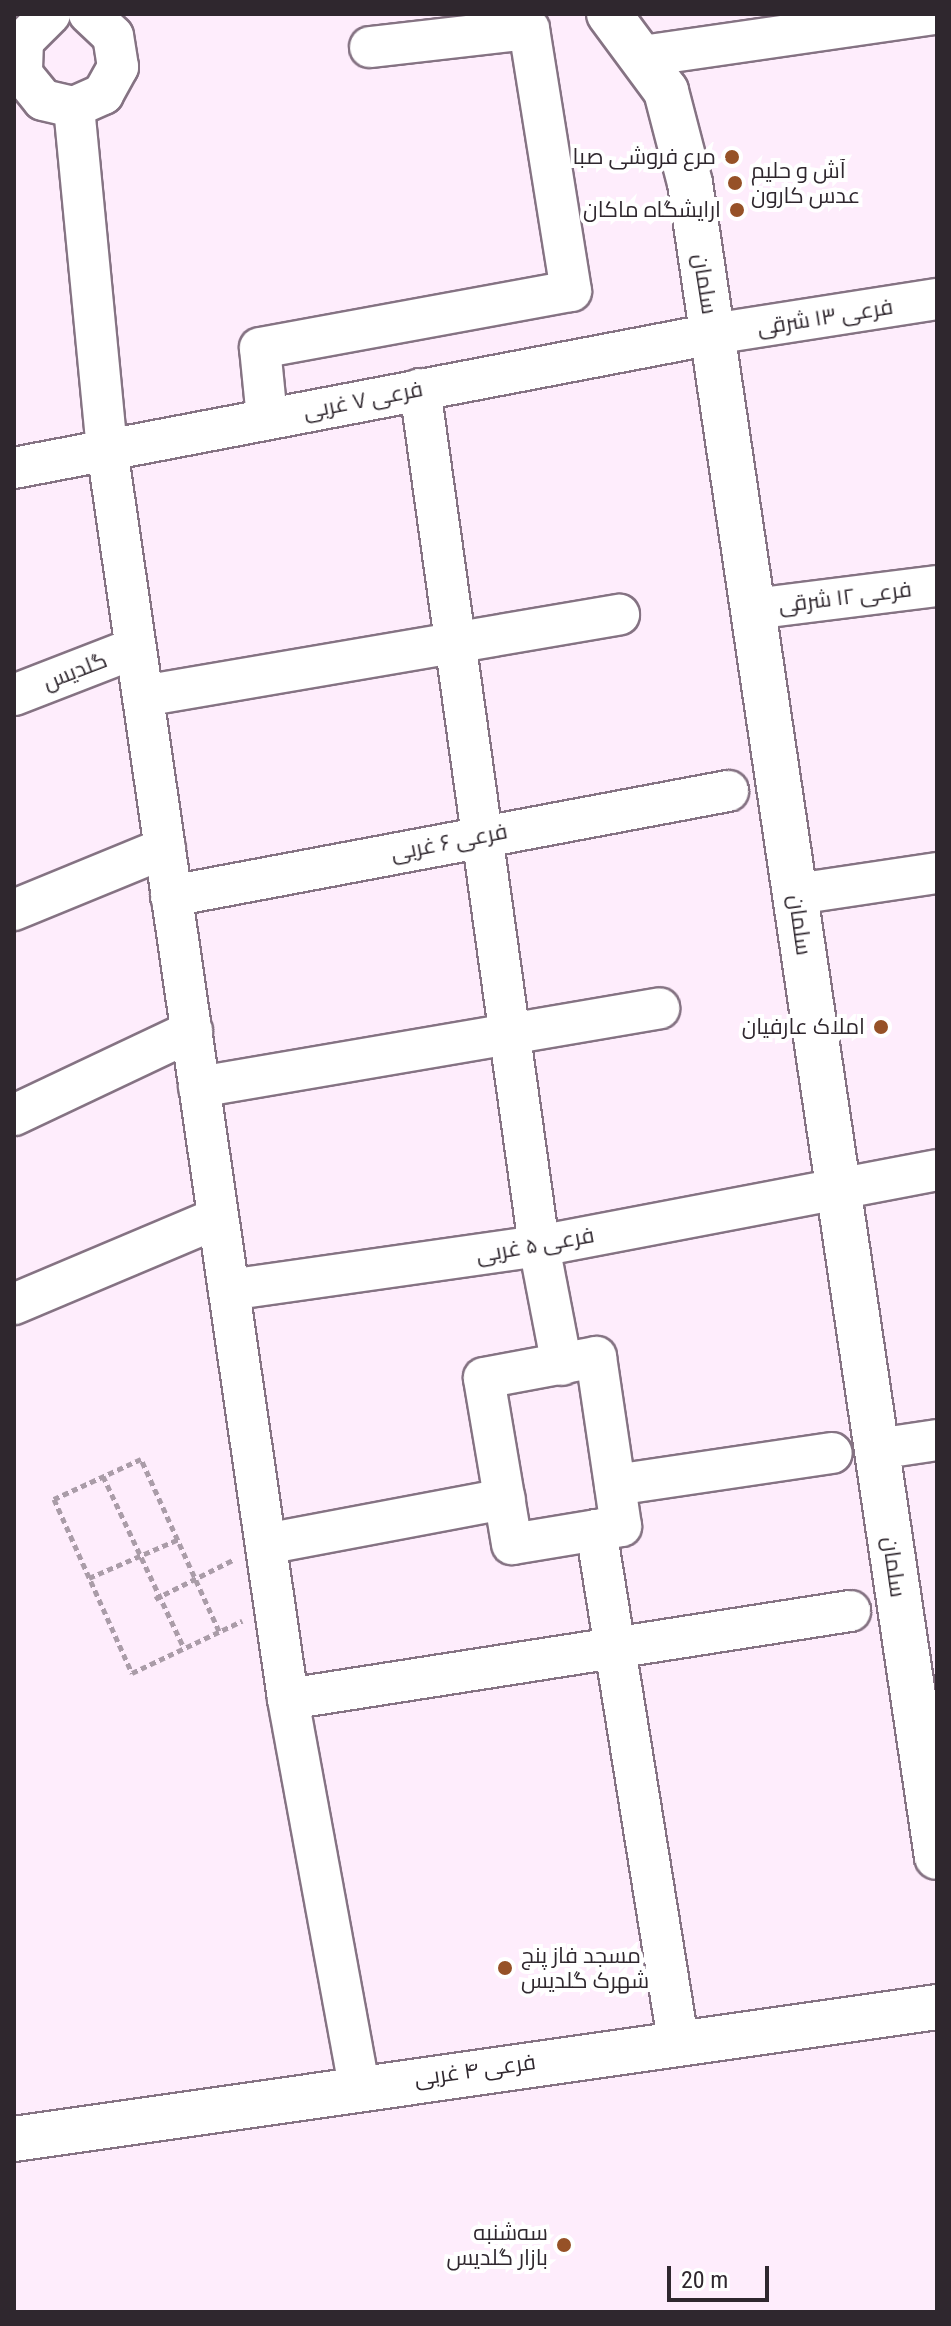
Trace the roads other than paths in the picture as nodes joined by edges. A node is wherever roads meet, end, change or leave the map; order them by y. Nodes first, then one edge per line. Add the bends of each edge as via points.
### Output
1 (50, 14) edge
2 (91, 14) edge
3 (609, 14) edge
4 (936, 14) edge
5 (370, 47) dead end
6 (643, 56) junction
7 (17, 58) edge
8 (74, 107) junction
9 (937, 299) edge
10 (713, 334) junction
11 (420, 389) junction
12 (267, 418) junction
13 (107, 449) junction
14 (14, 468) edge
15 (937, 586) edge
16 (753, 609) junction
17 (619, 615) dead end
18 (455, 641) junction
19 (135, 648) junction
20 (14, 695) edge
21 (143, 696) junction
22 (728, 791) dead end
23 (482, 836) junction
24 (165, 848) junction
25 (937, 873) edge
26 (796, 894) junction
27 (171, 896) junction
28 (14, 910) edge
29 (659, 1008) dead end
30 (192, 1031) junction
31 (510, 1033) junction
32 (199, 1087) junction
33 (14, 1115) edge
34 (937, 1170) edge
35 (838, 1186) junction
36 (218, 1218) junction
37 (539, 1246) junction
38 (229, 1290) junction
39 (14, 1304) edge
40 (562, 1365) junction
41 (937, 1440) edge
42 (877, 1449) junction
43 (832, 1453) dead end
44 (615, 1485) junction
45 (505, 1499) junction
46 (596, 1530) junction
47 (266, 1544) junction
48 (850, 1611) dead end
49 (617, 1645) junction
50 (288, 1699) junction
51 (928, 1730) edge
52 (937, 1857) edge
53 (937, 2007) edge
54 (678, 2040) junction
55 (359, 2087) junction
56 (14, 2139) edge

1 - 7 street via 31,27
2 - 8 street via 113,36 118,67 103,94
3 - 6 street, سلمان
4 - 6 street
5 - 12 street via 529,29 571,291 260,348
6 - 10 street, سلمان via 666,91 690,183
7 - 8 street via 30,88 58,107
8 - 13 street
9 - 10 street, فرعی ۱۳ شرقی
10 - 11 street, فرعی ۷ غربی
10 - 16 street, سلمان
11 - 12 street, فرعی ۷ غربی
11 - 18 street
12 - 13 street, فرعی ۷ غربی
13 - 14 street, فرعی ۷ غربی
13 - 19 street
15 - 16 street, فرعی ۱۲ شرقی
16 - 26 street, سلمان
17 - 18 street
18 - 21 street
18 - 23 street
19 - 20 street, گلدیس
19 - 21 street
21 - 24 street
22 - 23 street, فرعی ۶ غربی
23 - 27 street, فرعی ۶ غربی
23 - 31 street
24 - 27 street
24 - 28 street
25 - 26 street
26 - 35 street, سلمان
27 - 30 street
29 - 31 street
30 - 32 street
30 - 33 street
31 - 32 street
31 - 37 street
32 - 36 street
34 - 35 street, فرعی ۵ غربی
35 - 37 street, فرعی ۵ غربی
35 - 42 street, سلمان
36 - 38 street
36 - 39 street
37 - 38 street, فرعی ۵ غربی
37 - 40 street
38 - 47 street
40 - 44 street via 596,1357
40 - 45 street via 484,1378
41 - 42 street
42 - 51 street, سلمان
43 - 44 street
44 - 46 street via 621,1526
45 - 46 street via 512,1544
45 - 47 street
46 - 49 street
47 - 50 street
48 - 49 street
49 - 50 street
49 - 54 street
50 - 55 street
51 - 52 street, سلمان
53 - 54 street, فرعی ۴ غربی
54 - 55 street, فرعی ۴ غربی
55 - 56 street, فرعی ۴ غربی

